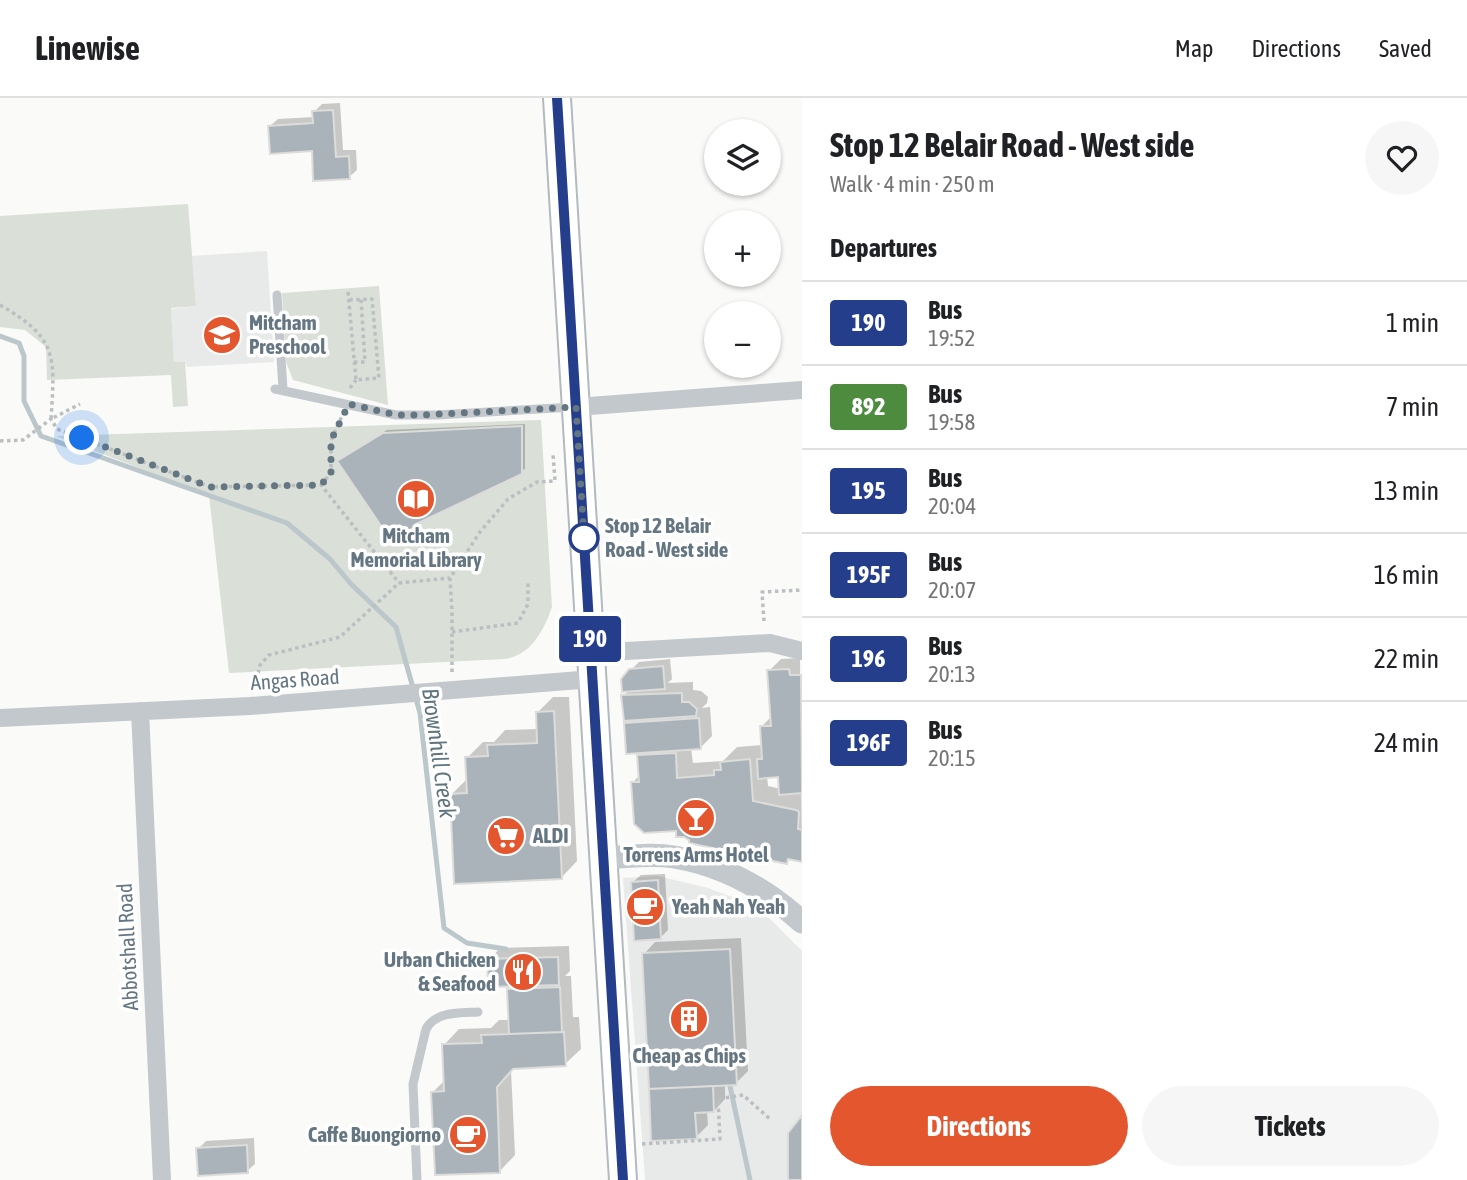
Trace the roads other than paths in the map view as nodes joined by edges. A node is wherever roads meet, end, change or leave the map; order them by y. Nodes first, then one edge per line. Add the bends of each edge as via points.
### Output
1 (557, 98) edge
2 (278, 295) dead end
3 (802, 390) edge
4 (576, 407) junction
5 (802, 651) edge
6 (591, 653) junction
7 (593, 679) junction
8 (140, 711) junction
9 (0, 718) edge
10 (604, 858) junction
11 (801, 919) edge
12 (478, 1012) dead end
13 (162, 1180) edge
14 (416, 1180) edge
15 (623, 1180) edge

1 - 4 main road
2 - 4 lane via 279,389 396,415
3 - 4 street
4 - 6 main road
5 - 6 street via 770,643
6 - 7 main road
7 - 8 street, Angas Road
7 - 10 main road
8 - 9 street, Angas Road
8 - 13 street, Abbotshall Road
10 - 11 street via 674,857 714,868 737,876
10 - 15 main road
12 - 14 lane via 441,1016 426,1029 413,1084

